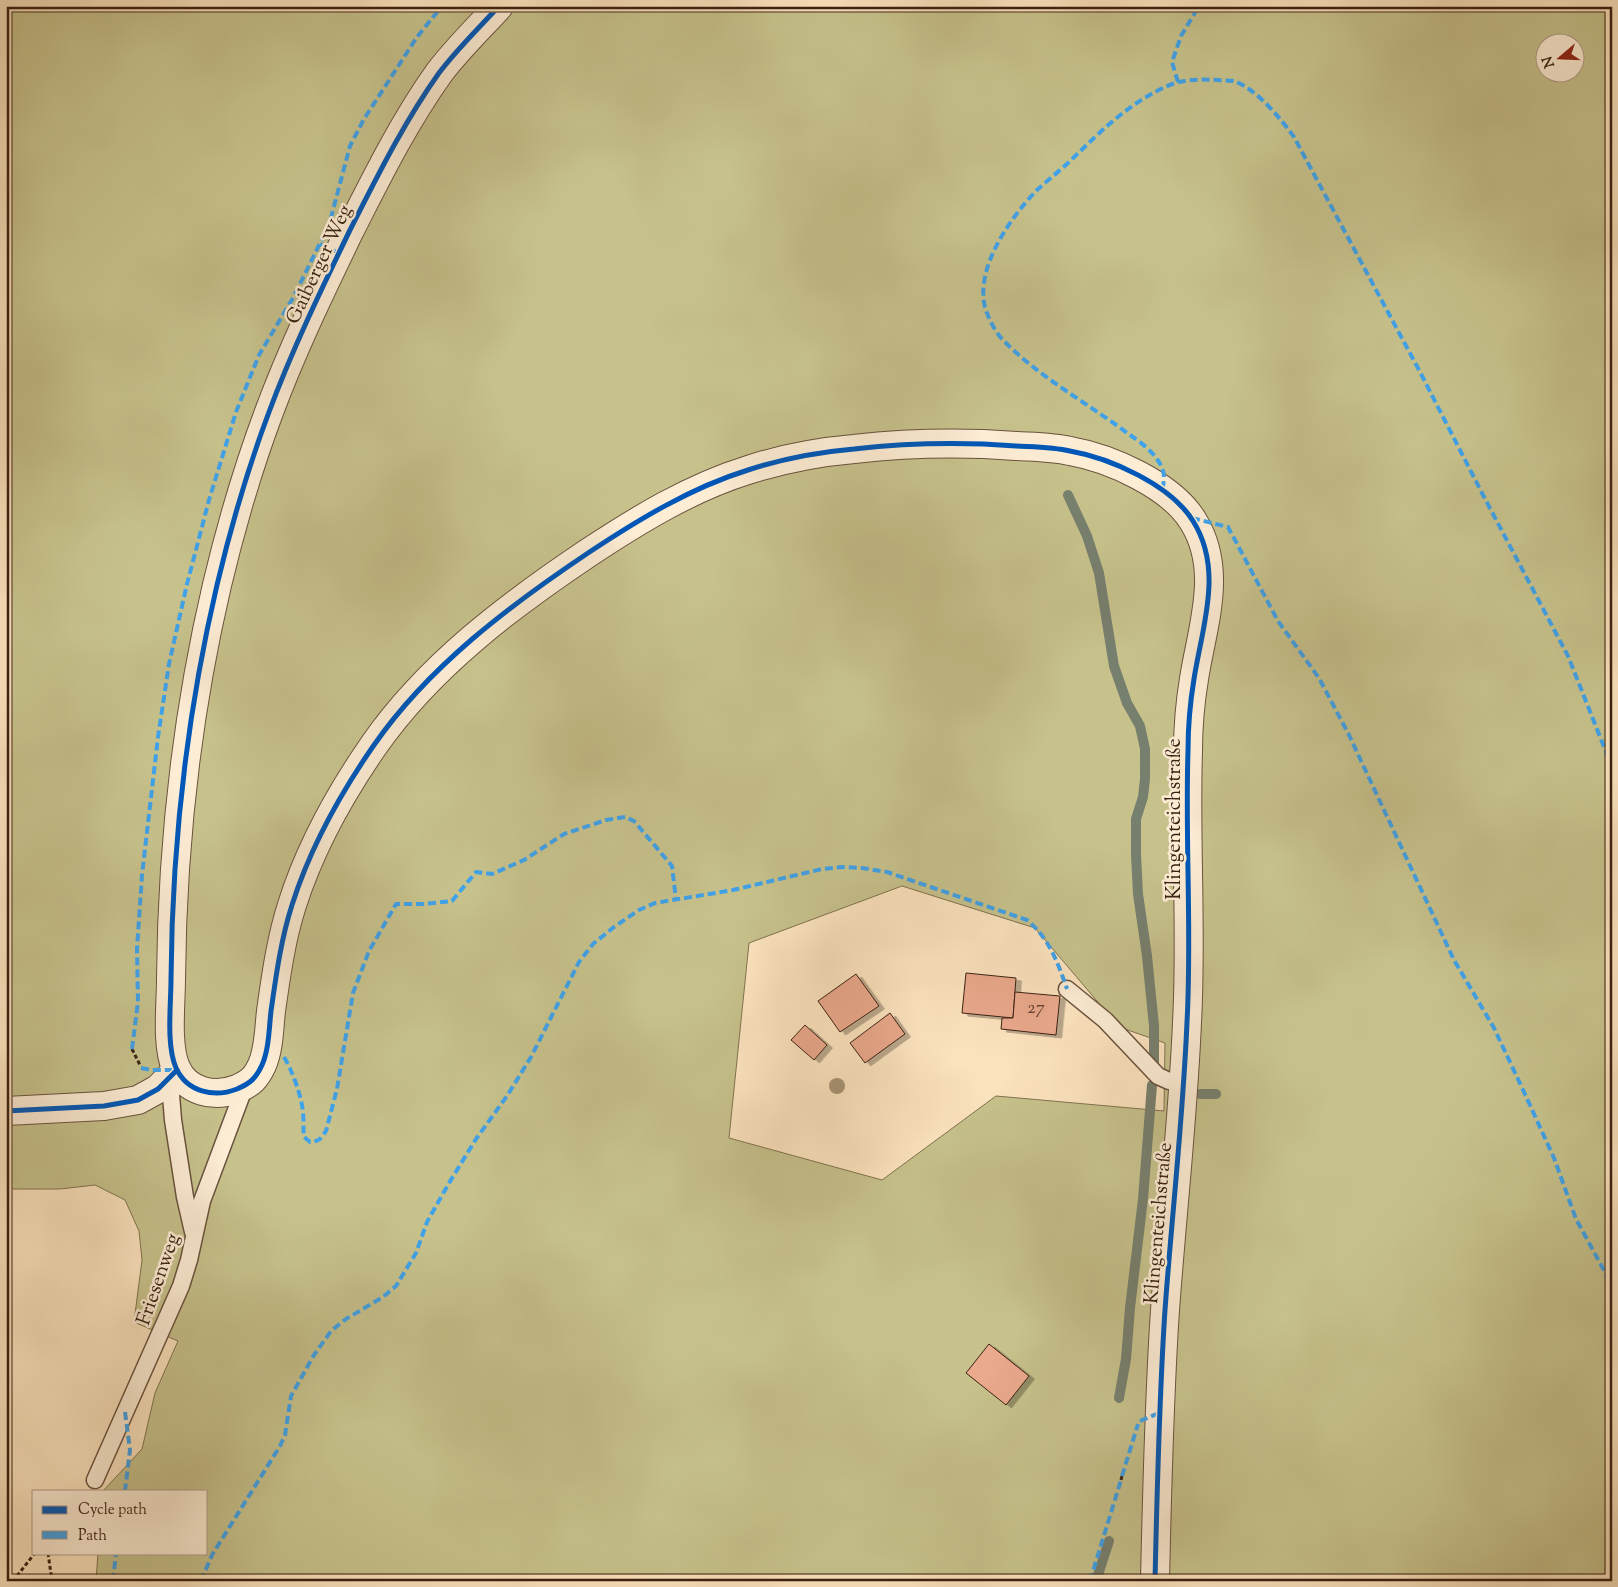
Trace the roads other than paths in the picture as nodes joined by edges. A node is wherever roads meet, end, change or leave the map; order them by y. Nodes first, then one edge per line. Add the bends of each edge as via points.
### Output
1 (499, 6) edge
2 (1067, 989) dead end
3 (177, 1070) junction
4 (1184, 1082) junction
5 (245, 1086) junction
6 (6, 1111) edge
7 (194, 1237) junction
8 (95, 1480) dead end
9 (1155, 1581) edge

1 - 3 street, Gaiberger Weg via 457,50 426,93 362,206 272,404 242,492 218,580 190,729 171,944 170,1026
2 - 4 lane via 1105,1020 1158,1076
3 - 5 street via 194,1089 208,1093
3 - 6 street via 158,1089 138,1100 104,1106
3 - 7 lane via 171,1095 172,1112
4 - 5 street, Klingenteichstraße via 1188,1011 1188,741 1194,678 1210,592 1209,569 1200,534 1192,518 1163,489 1101,460 1069,450 940,444 832,451 748,470 708,485 672,502 600,546 549,580 458,651 393,719 332,811 290,909 264,1058 254,1078
4 - 9 street, Klingenteichstraße via 1165,1311
5 - 7 lane, Friesenweg via 202,1201
7 - 8 lane, Friesenweg via 181,1286

